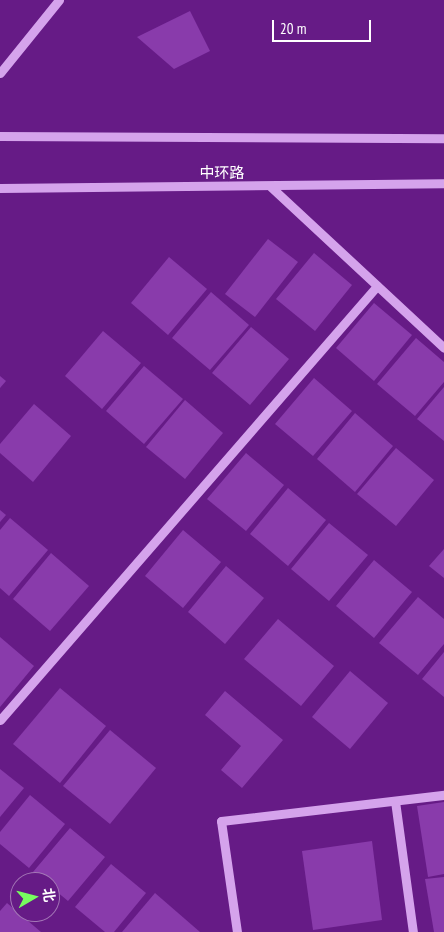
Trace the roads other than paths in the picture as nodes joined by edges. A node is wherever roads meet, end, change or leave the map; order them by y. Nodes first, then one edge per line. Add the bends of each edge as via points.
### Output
1 (59, 0) edge
2 (0, 72) edge
3 (0, 136) edge
4 (444, 138) edge
5 (444, 183) edge
6 (271, 187) junction
7 (0, 188) edge
8 (377, 286) junction
9 (444, 348) edge
10 (0, 720) edge
11 (444, 795) edge
12 (395, 801) junction
13 (237, 932) edge
14 (413, 932) edge

1 - 2 street
3 - 4 street
5 - 6 street, 中环路
6 - 7 street, 中环路
6 - 8 street
8 - 9 street
8 - 10 street
11 - 12 street
12 - 13 street via 221,821
12 - 14 street

